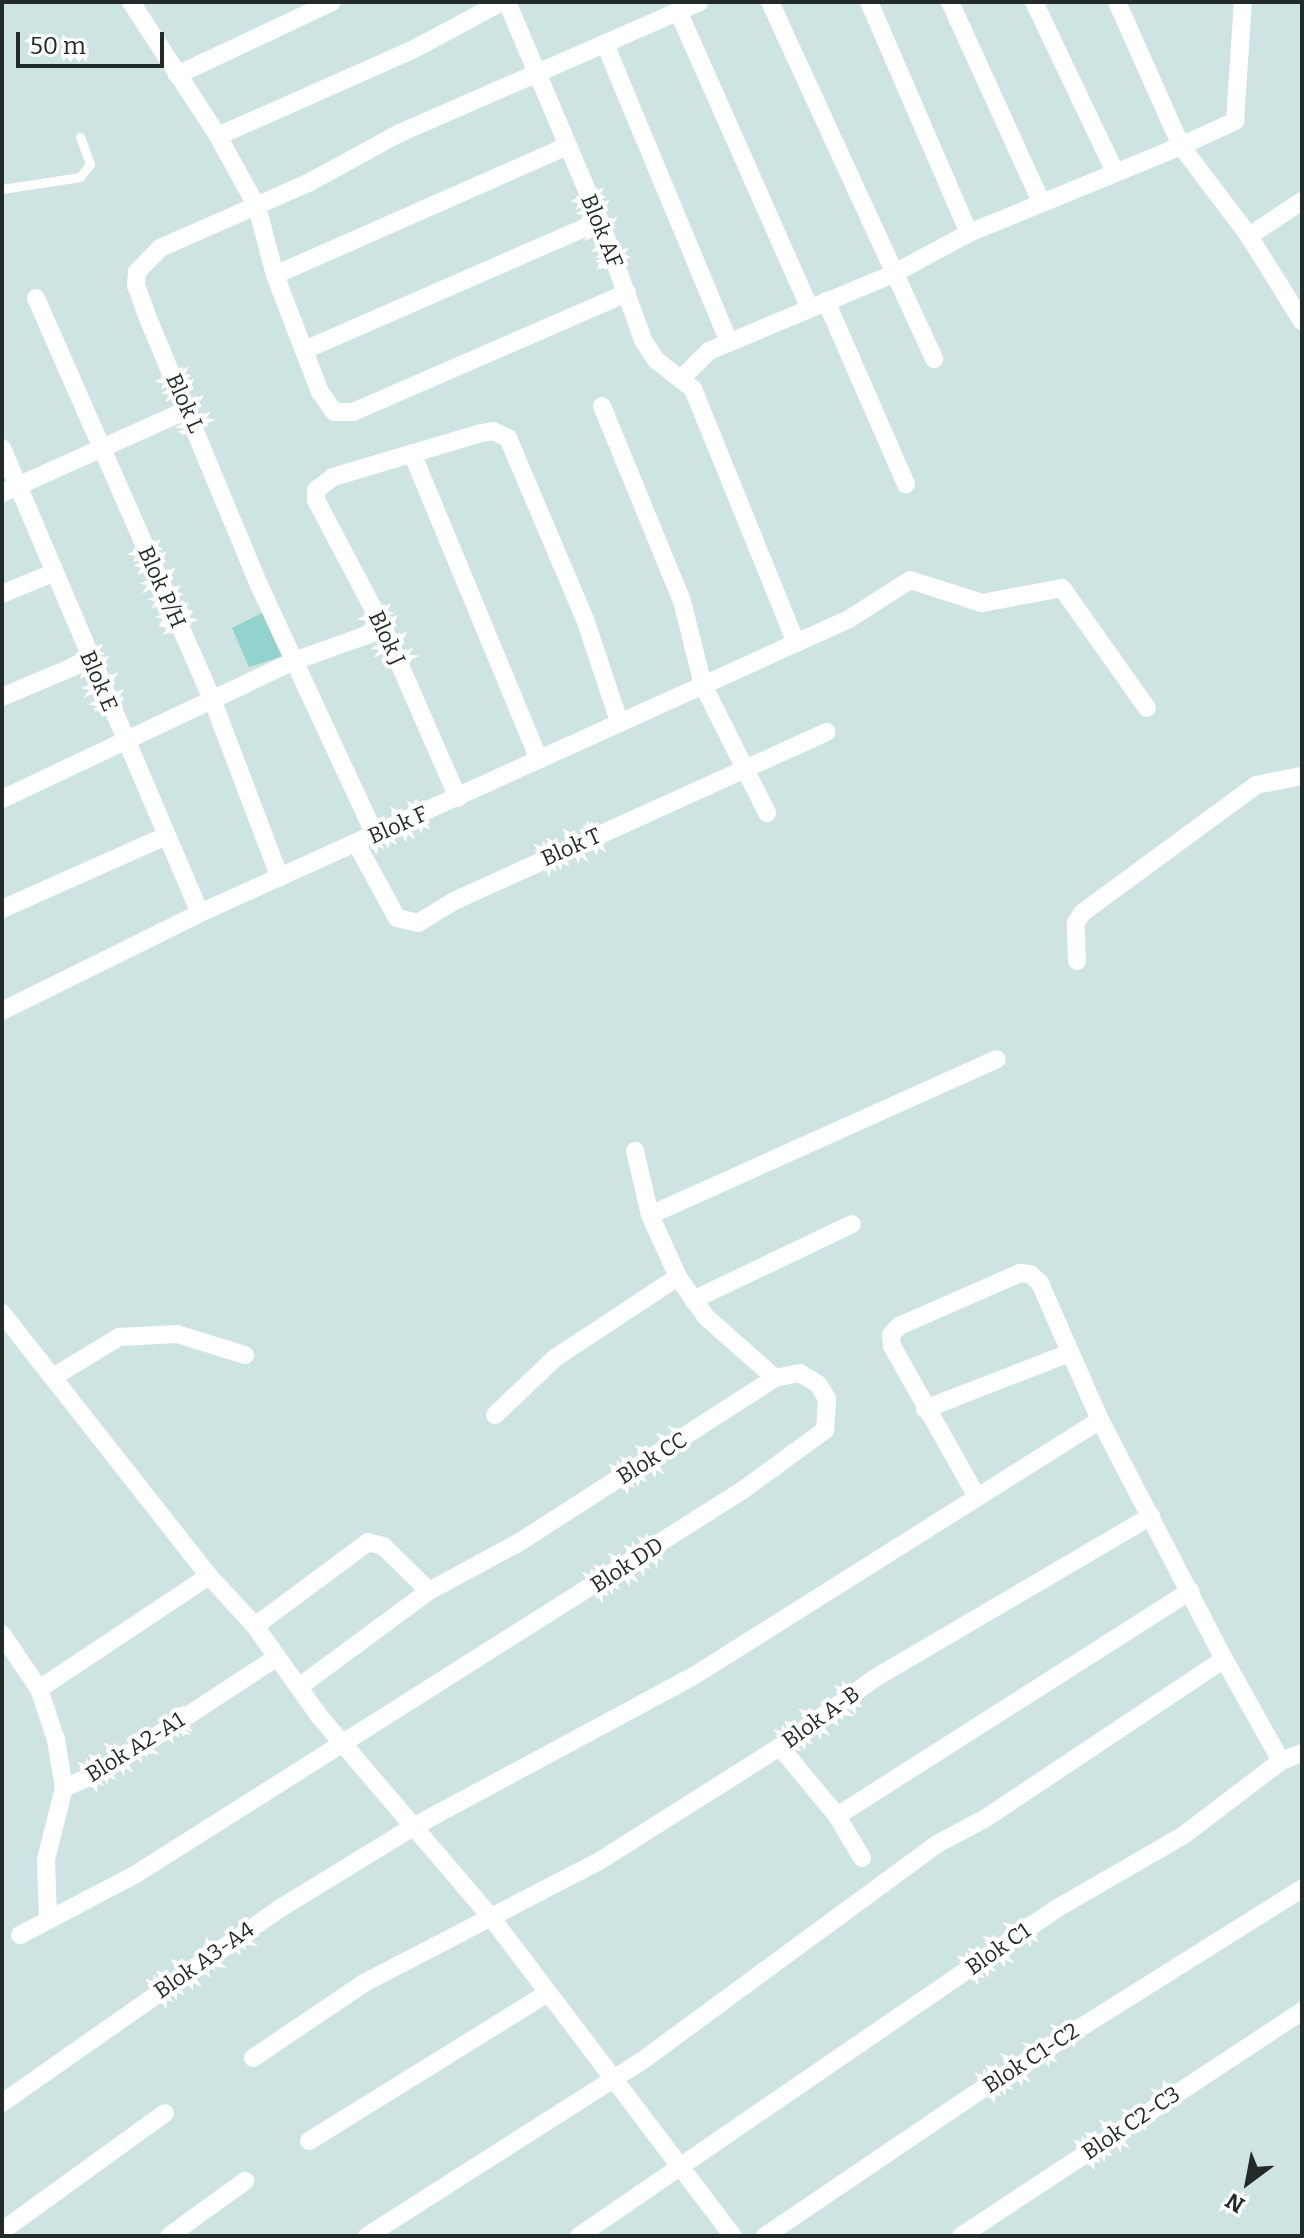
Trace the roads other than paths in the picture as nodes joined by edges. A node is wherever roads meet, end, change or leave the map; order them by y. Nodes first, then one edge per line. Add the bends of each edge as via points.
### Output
1 (332, 2) edge
2 (504, 2) edge
3 (700, 2) edge
4 (770, 2) edge
5 (869, 2) edge
6 (950, 2) edge
7 (1034, 2) edge
8 (1117, 2) edge
9 (1243, 2) edge
10 (133, 3) edge
11 (678, 11) junction
12 (605, 44) junction
13 (536, 74) junction
14 (177, 75) junction
15 (218, 136) junction
16 (80, 137) dead end
17 (1181, 146) junction
18 (565, 147) junction
19 (1115, 172) junction
20 (2, 189) edge
21 (1302, 201) edge
22 (1041, 202) junction
23 (257, 207) junction
24 (600, 221) junction
25 (969, 233) junction
26 (1249, 236) junction
27 (275, 275) junction
28 (891, 275) junction
29 (627, 293) junction
30 (36, 298) dead end
31 (817, 304) junction
32 (1302, 321) edge
33 (729, 342) junction
34 (307, 349) junction
35 (934, 359) dead end
36 (681, 379) junction
37 (602, 406) dead end
38 (189, 409) junction
39 (2, 448) edge
40 (101, 449) junction
41 (412, 453) junction
42 (906, 484) dead end
43 (10, 490) edge
44 (53, 573) junction
45 (2, 594) edge
46 (384, 629) junction
47 (796, 643) junction
48 (89, 660) junction
49 (294, 661) junction
50 (703, 685) junction
51 (2, 697) edge
52 (212, 699) junction
53 (1147, 708) dead end
54 (619, 721) junction
55 (826, 732) dead end
56 (124, 741) junction
57 (539, 760) junction
58 (744, 769) junction
59 (1302, 776) edge
60 (458, 798) junction
61 (2, 799) edge
62 (767, 813) dead end
63 (375, 835) junction
64 (164, 837) junction
65 (356, 843) junction
66 (280, 878) junction
67 (2, 909) edge
68 (200, 913) junction
69 (1077, 961) dead end
70 (2, 1011) edge
71 (997, 1059) dead end
72 (635, 1151) dead end
73 (650, 1215) junction
74 (852, 1224) dead end
75 (678, 1277) junction
76 (693, 1300) junction
77 (2, 1313) edge
78 (1067, 1354) junction
79 (245, 1355) dead end
80 (53, 1377) junction
81 (775, 1378) junction
82 (925, 1409) junction
83 (495, 1415) dead end
84 (1100, 1420) junction
85 (977, 1497) junction
86 (1151, 1516) junction
87 (209, 1576) junction
88 (429, 1591) junction
89 (1190, 1591) junction
90 (255, 1626) junction
91 (2, 1634) edge
92 (276, 1658) junction
93 (1224, 1659) junction
94 (300, 1686) junction
95 (39, 1689) junction
96 (343, 1745) junction
97 (780, 1747) junction
98 (1302, 1753) edge
99 (1281, 1761) junction
100 (64, 1788) junction
101 (837, 1816) junction
102 (413, 1827) junction
103 (862, 1858) dead end
104 (1302, 1889) edge
105 (490, 1916) junction
106 (48, 1919) junction
107 (20, 1935) dead end
108 (548, 1993) junction
109 (1302, 2011) edge
110 (253, 2058) dead end
111 (614, 2077) junction
112 (2, 2103) edge
113 (165, 2113) dead end
114 (309, 2141) dead end
115 (678, 2167) junction
116 (245, 2181) dead end
117 (2, 2231) edge
118 (169, 2236) edge
119 (367, 2236) edge
120 (579, 2236) edge
121 (733, 2236) edge
122 (765, 2236) edge
123 (961, 2236) edge

1 - 14 street
2 - 13 street, Blok AF
2 - 15 street via 414,49
3 - 11 street
4 - 28 street
5 - 25 street
6 - 22 street
7 - 19 street
8 - 17 street
9 - 17 street via 1235,121
10 - 14 street
11 - 12 street
11 - 31 street
12 - 13 street
12 - 33 street
13 - 18 street, Blok AF
13 - 23 street via 400,133
14 - 15 street
15 - 23 street
16 - 20 lane via 90,164 80,177
17 - 19 street
17 - 26 street
18 - 24 street, Blok AF
18 - 27 street
19 - 22 street
21 - 26 street
22 - 25 street
23 - 27 street
23 - 38 street, Blok L via 160,248 137,272 136,286 149,321
24 - 29 street, Blok AF
24 - 34 street
25 - 28 street
26 - 32 street
27 - 34 street
28 - 31 street
28 - 35 street
29 - 34 street via 353,412 334,412 320,392
29 - 36 street, Blok AF via 643,340 656,360
30 - 40 street, Blok P/H
31 - 33 street
31 - 42 street
33 - 36 street via 709,351
36 - 47 street, Blok AF via 693,389 707,420
37 - 50 street via 682,601
38 - 40 street
38 - 49 street, Blok L
39 - 43 street, Blok E
40 - 43 street
40 - 52 street, Blok P/H
41 - 46 street, Blok J via 322,483 316,500
41 - 54 street via 493,431 508,438 585,619
41 - 57 street
43 - 44 street, Blok E
44 - 45 street
44 - 48 street, Blok E
46 - 49 street
46 - 60 street, Blok J
47 - 50 street, Blok F
47 - 53 street, Blok F via 849,619 910,580 982,603 1058,586
48 - 51 street
48 - 56 street, Blok E
49 - 52 street
49 - 63 street, Blok L
50 - 54 street, Blok F
50 - 58 street
52 - 56 street
52 - 66 street, Blok P/H
54 - 57 street, Blok F
55 - 58 street, Blok T
56 - 61 street
56 - 64 street, Blok E
57 - 60 street, Blok F
58 - 62 street
58 - 65 street, Blok T via 454,901 418,923 397,918
59 - 69 street via 1273,786 1256,785 1093,904 1076,923
60 - 63 street, Blok F
63 - 65 street, Blok F
64 - 67 street
64 - 68 street, Blok E
65 - 66 street, Blok F
66 - 68 street, Blok F
68 - 70 street, Blok F
71 - 73 street
72 - 73 street
73 - 75 street
74 - 76 street
75 - 76 street
75 - 83 street via 555,1358
76 - 81 street via 731,1342
77 - 80 street
78 - 82 street
78 - 82 street via 1040,1283 1020,1273 899,1326 891,1335
78 - 84 street
79 - 80 street via 177,1334 119,1337
80 - 87 street
81 - 88 street, Blok CC via 516,1544
81 - 96 street, Blok DD via 800,1373 818,1384 828,1408 825,1430 743,1490
82 - 85 street
84 - 85 street, Blok A3-A4
84 - 86 street
85 - 102 street, Blok A3-A4 via 692,1677
86 - 89 street
86 - 97 street, Blok A-B via 875,1678
87 - 90 street
87 - 95 street
88 - 90 street via 383,1546 368,1542
88 - 94 street, Blok CC
89 - 93 street
89 - 101 street
90 - 92 street
91 - 95 street
92 - 94 street
92 - 100 street, Blok A2-A1 via 103,1771
93 - 99 street
93 - 111 street via 986,1818 937,1844 706,2016
94 - 96 street
95 - 100 street
96 - 102 street
96 - 106 street, Blok DD via 136,1874
97 - 101 street
97 - 105 street, Blok A-B via 601,1860
98 - 99 street, Blok C1
99 - 115 street, Blok C1 via 1184,1835 1056,1909
100 - 106 street, Blok A2-A1 via 46,1859
101 - 103 street
102 - 105 street
102 - 112 street, Blok A3-A4 via 220,1947
104 - 122 street, Blok C1-C2 via 985,2088
105 - 108 street
105 - 110 street, Blok A-B via 364,1983
106 - 107 street, Blok DD
108 - 111 street
108 - 114 street
109 - 123 street, Blok C2-C3
111 - 115 street
111 - 119 street
113 - 117 street
115 - 120 street, Blok C1
115 - 121 street
116 - 118 street

